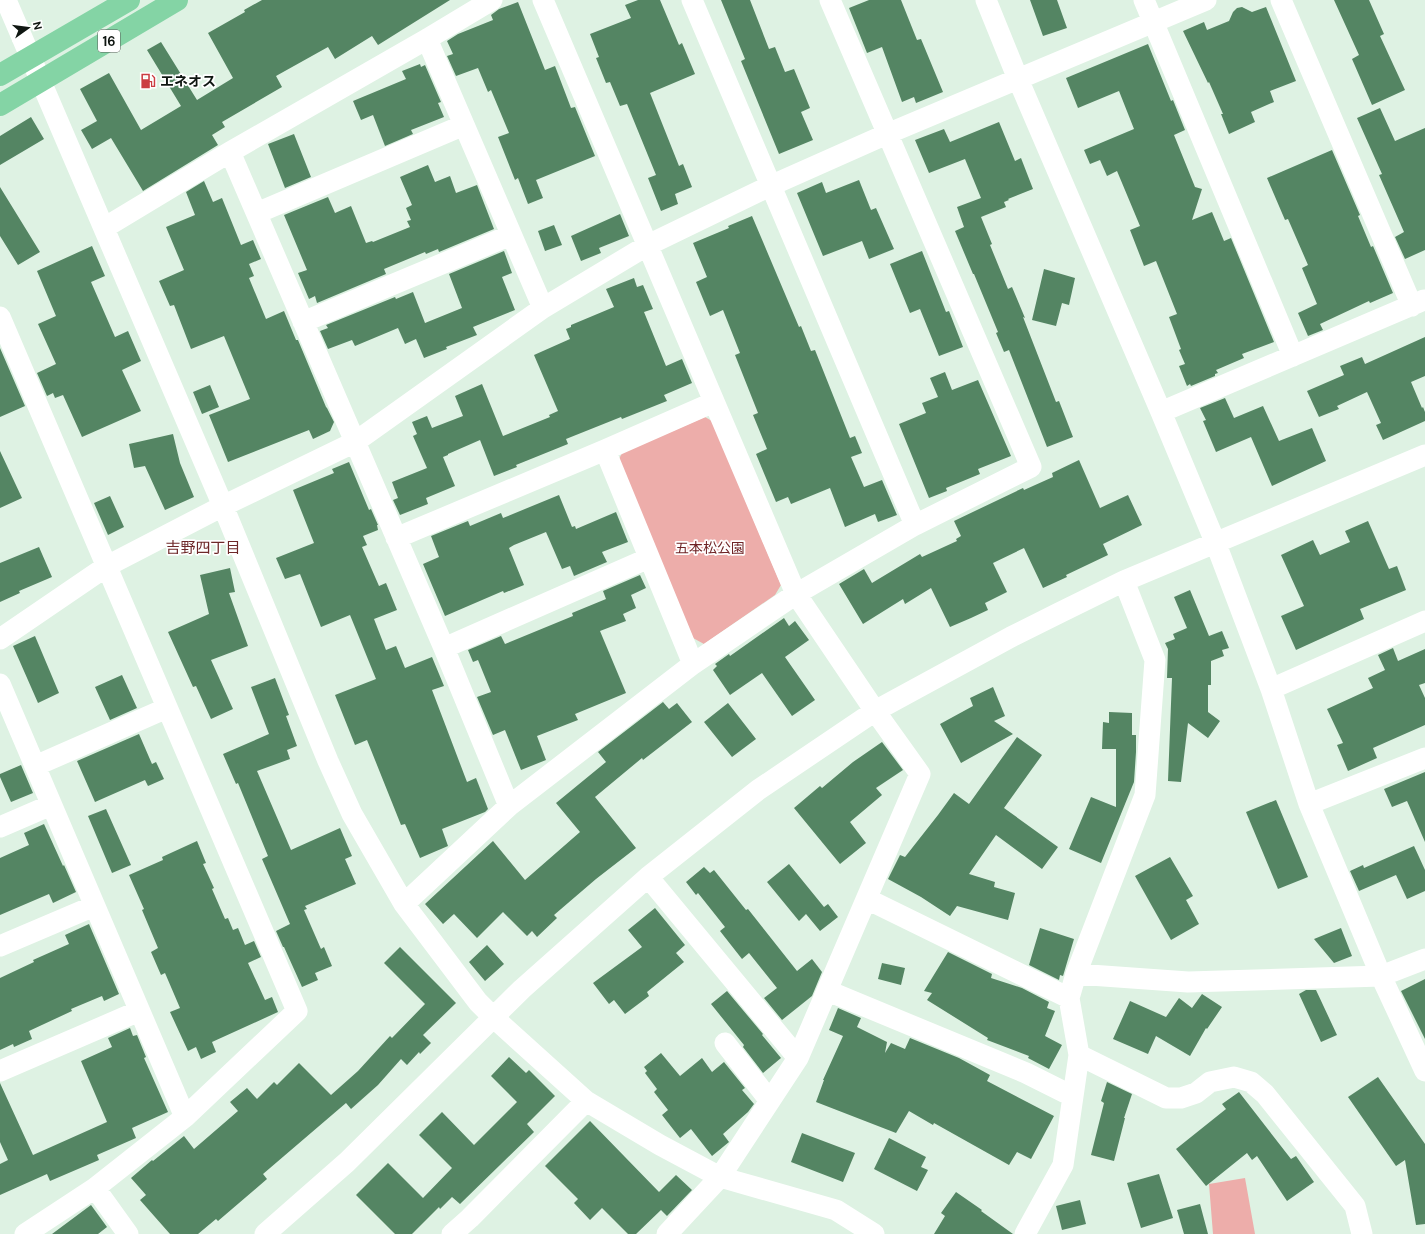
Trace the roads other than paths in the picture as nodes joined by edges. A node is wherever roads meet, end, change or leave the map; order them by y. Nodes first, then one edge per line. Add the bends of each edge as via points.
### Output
1 (6, 0) edge
2 (129, 0) edge
3 (177, 0) edge
4 (492, 0) edge
5 (543, 0) edge
6 (692, 0) edge
7 (830, 0) edge
8 (986, 0) edge
9 (1144, 0) edge
10 (1206, 0) edge
11 (1281, 0) edge
12 (1153, 22) junction
13 (427, 39) junction
14 (30, 58) junction
15 (0, 75) edge
16 (1018, 79) junction
17 (40, 82) junction
18 (0, 105) edge
19 (464, 125) junction
20 (887, 134) junction
21 (230, 152) junction
22 (770, 186) junction
23 (257, 213) junction
24 (104, 228) junction
25 (511, 235) junction
26 (648, 245) junction
27 (1419, 303) edge
28 (543, 308) junction
29 (0, 317) edge
30 (303, 322) junction
31 (1293, 356) junction
32 (714, 402) junction
33 (1161, 412) junction
34 (355, 442) junction
35 (605, 450) junction
36 (1425, 455) edge
37 (223, 506) junction
38 (915, 525) junction
39 (396, 538) junction
40 (1216, 544) junction
41 (649, 558) junction
42 (107, 566) junction
43 (1124, 581) junction
44 (796, 594) junction
45 (1425, 621) edge
46 (0, 639) edge
47 (444, 648) junction
48 (692, 664) junction
49 (0, 684) edge
50 (1271, 688) junction
51 (168, 708) junction
52 (875, 711) junction
53 (1425, 758) edge
54 (35, 766) junction
55 (1310, 804) junction
56 (52, 805) junction
57 (509, 806) junction
58 (0, 827) edge
59 (648, 877) junction
60 (867, 899) junction
61 (404, 904) junction
62 (94, 906) junction
63 (0, 946) edge
64 (1425, 959) edge
65 (1076, 974) junction
66 (1381, 976) junction
67 (828, 991) junction
68 (1069, 998) junction
69 (139, 1011) junction
70 (492, 1017) junction
71 (725, 1043) dead end
72 (1079, 1055) junction
73 (798, 1058) junction
74 (1425, 1071) edge
75 (0, 1072) edge
76 (1072, 1096) junction
77 (586, 1101) junction
78 (770, 1101) junction
79 (185, 1117) junction
80 (720, 1178) junction
81 (95, 1188) junction
82 (25, 1234) edge
83 (128, 1234) edge
84 (265, 1234) edge
85 (452, 1234) edge
86 (667, 1234) edge
87 (874, 1234) edge
88 (1025, 1234) edge
89 (1362, 1234) edge

1 - 14 street
2 - 14 main road, 16
3 - 17 main road, 16
4 - 13 street
5 - 26 street
6 - 22 street
7 - 20 street
8 - 16 street
9 - 12 street
10 - 12 street
11 - 27 street
12 - 16 street
12 - 31 street
13 - 19 street
13 - 21 street
14 - 15 main road, 16
14 - 17 street
16 - 20 street
16 - 33 street
17 - 18 main road, 16
17 - 24 street
19 - 23 street
19 - 25 street
20 - 22 street
20 - 38 street via 1031,466
21 - 23 street
21 - 24 street
22 - 26 street
22 - 38 street
23 - 30 street
24 - 37 street
25 - 28 street
25 - 30 street
26 - 28 street
26 - 32 street
27 - 31 street
28 - 34 street
29 - 42 street
30 - 34 street
31 - 33 street
32 - 35 street
32 - 44 street
33 - 40 street
34 - 37 street
34 - 39 street
35 - 39 street
35 - 41 street
36 - 40 street
37 - 42 street
37 - 61 street via 352,814
38 - 44 street
39 - 47 street
40 - 43 street
40 - 50 street
41 - 47 street
41 - 48 street
42 - 46 street
42 - 51 street
43 - 52 street
43 - 65 street via 1155,660 1145,795
44 - 48 street
44 - 52 street
45 - 50 street
47 - 57 street
48 - 57 street
49 - 54 street
50 - 55 street
51 - 54 street
51 - 79 street via 297,1011
52 - 59 street via 758,790
52 - 60 street via 920,774
53 - 55 street
54 - 56 street
55 - 66 street
56 - 58 street
56 - 62 street
57 - 61 street
59 - 70 street
59 - 73 street
60 - 67 street
60 - 68 street
61 - 70 street
62 - 63 street
62 - 69 street
64 - 66 street
65 - 66 street via 1188,982
65 - 68 street
66 - 74 street
67 - 73 street
67 - 76 street via 1026,1073
68 - 72 street
69 - 75 street
69 - 79 street
70 - 77 street
70 - 84 street via 347,1162
71 - 78 street
72 - 76 street
72 - 89 street via 1166,1098 1181,1098 1196,1093 1210,1082 1234,1077 1251,1082 1265,1094 1355,1206
73 - 78 street
76 - 88 street via 1063,1165
77 - 80 street via 660,1146
77 - 85 street
78 - 80 street
79 - 81 street
80 - 86 street
80 - 87 street via 836,1210
81 - 82 street
81 - 83 street

